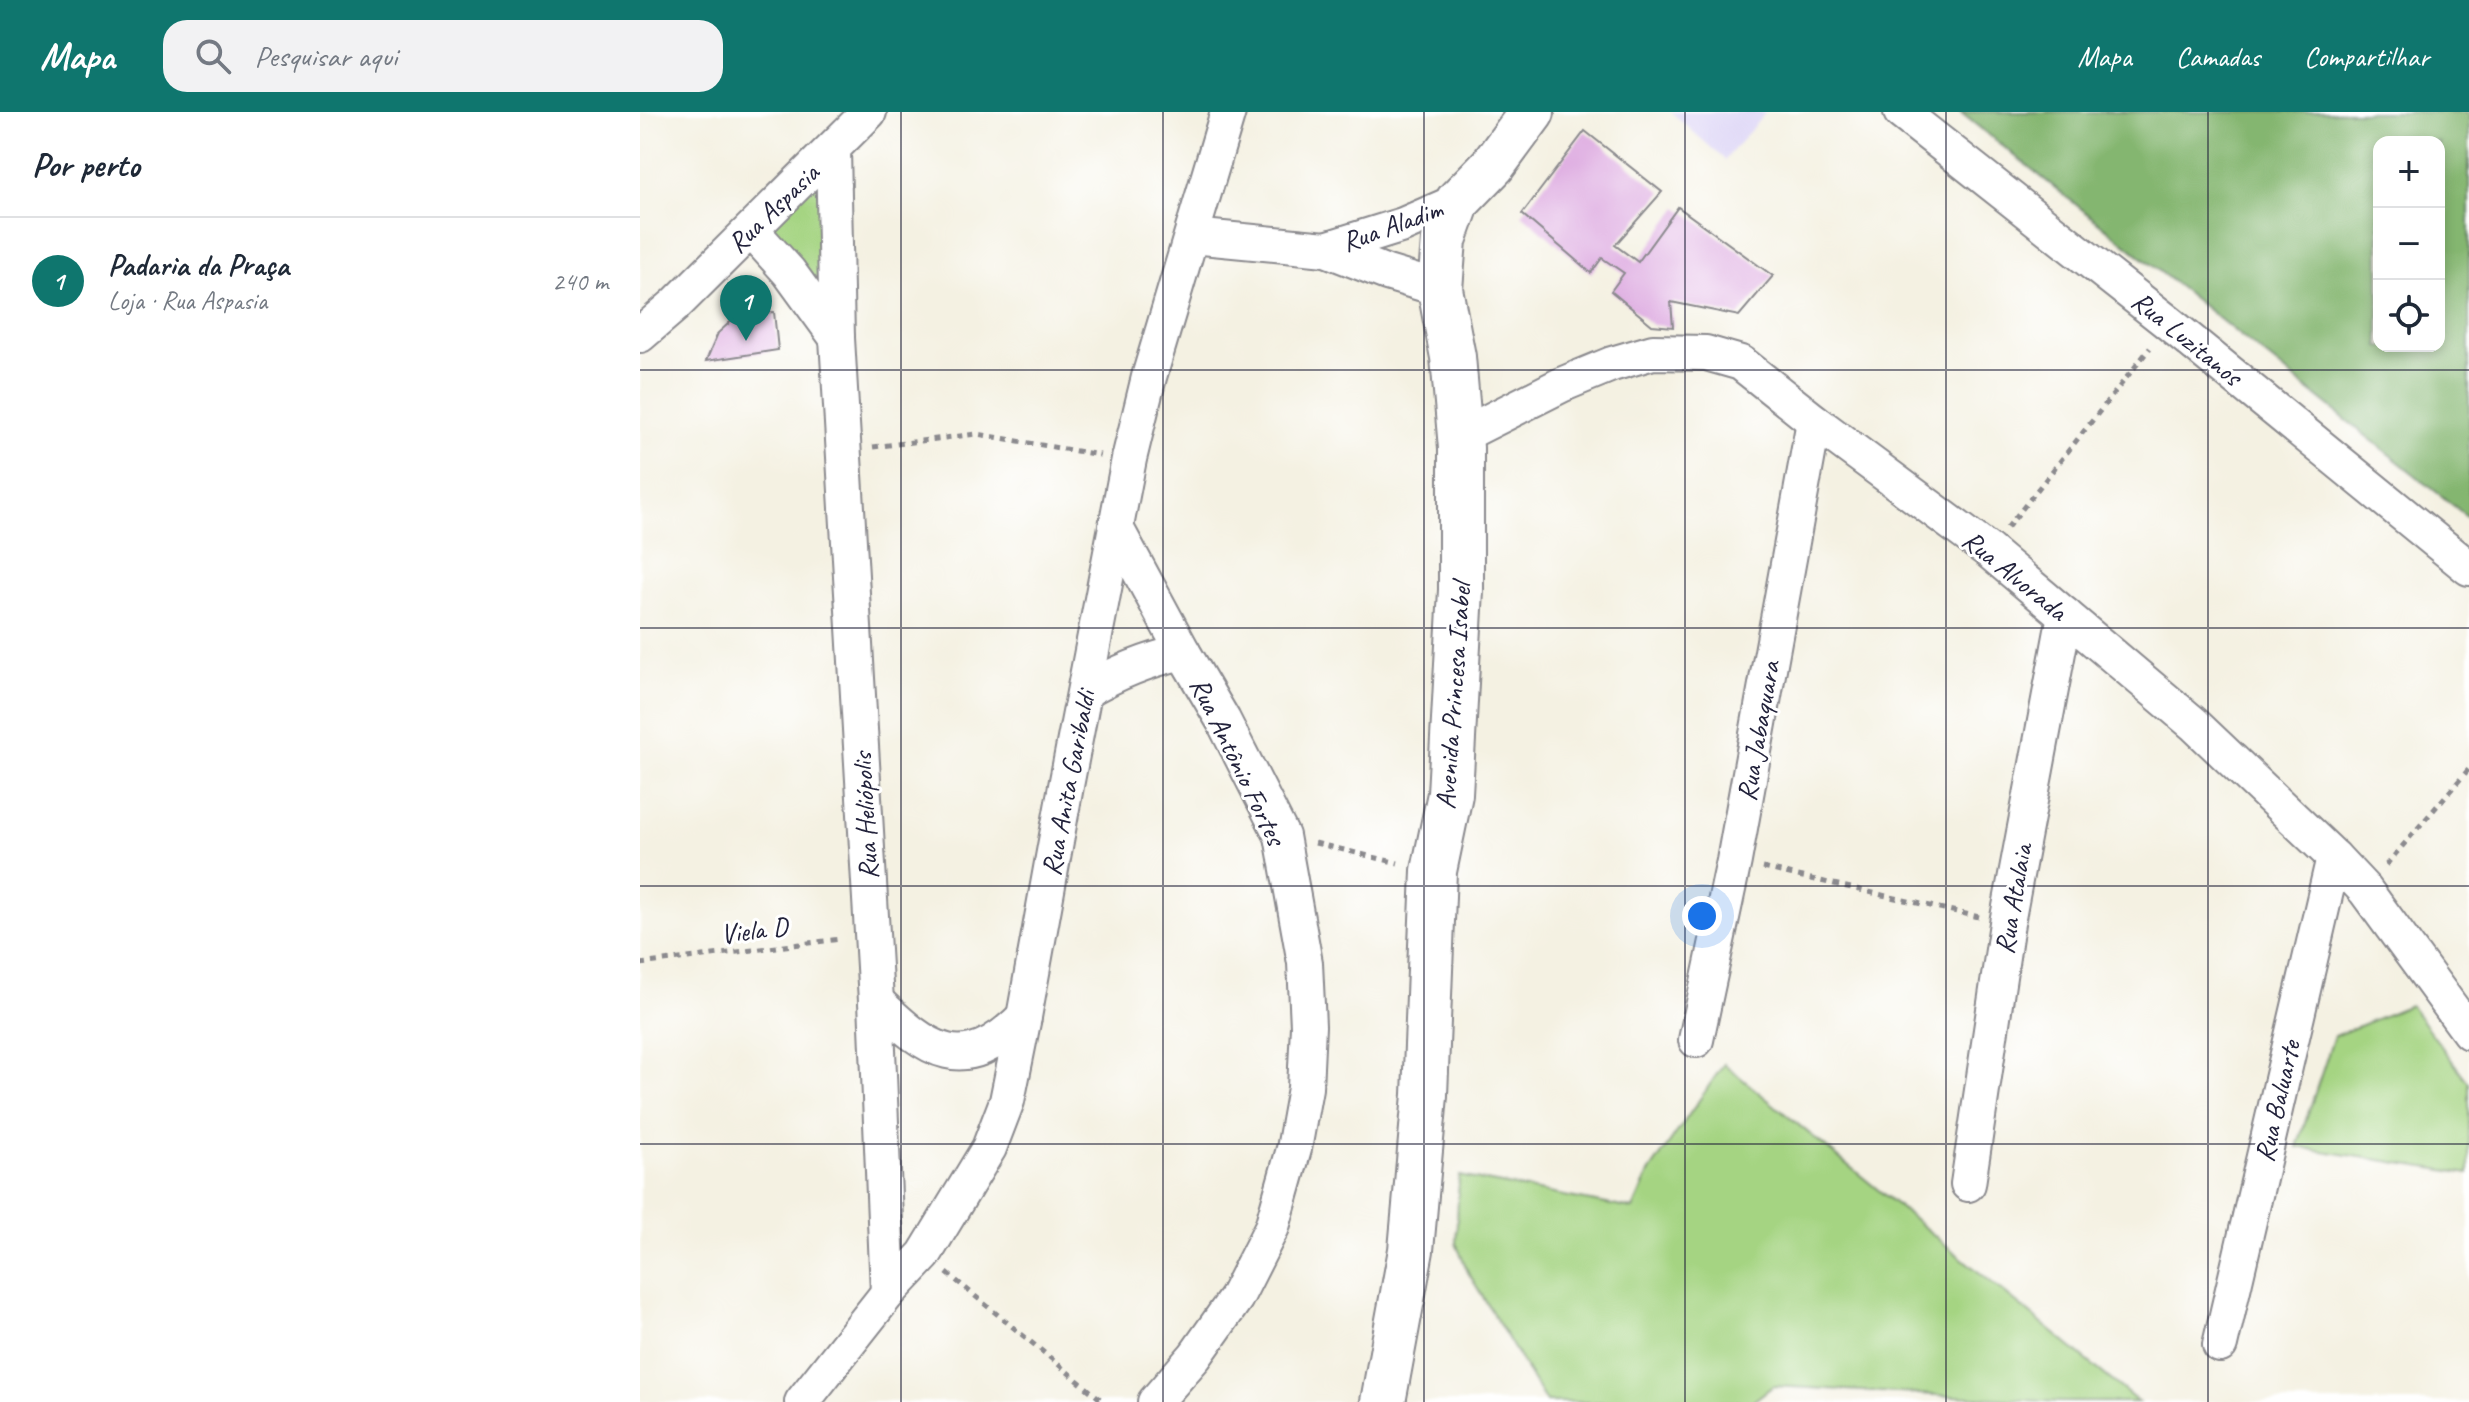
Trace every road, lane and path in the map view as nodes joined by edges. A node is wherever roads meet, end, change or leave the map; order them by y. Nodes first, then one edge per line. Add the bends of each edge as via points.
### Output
1 (869, 112) edge
2 (1228, 112) edge
3 (1532, 112) edge
4 (1901, 112) edge
5 (833, 149) junction
6 (1458, 201) junction
7 (751, 230) junction
8 (1192, 236) junction
9 (1326, 249) junction
10 (1440, 289) junction
11 (2170, 324) junction
12 (640, 335) edge
13 (837, 338) junction
14 (1814, 421) junction
15 (1460, 436) junction
16 (844, 451) junction
17 (1129, 459) junction
18 (1116, 528) junction
19 (1989, 551) junction
20 (2469, 568) edge
21 (2065, 615) junction
22 (1183, 652) junction
23 (1085, 691) junction
24 (2469, 769) edge
25 (1282, 836) junction
26 (2334, 857) junction
27 (1734, 861) junction
28 (1434, 871) junction
29 (2365, 890) junction
30 (2007, 923) junction
31 (872, 935) junction
32 (640, 964) edge
33 (876, 1001) junction
34 (1024, 1017) junction
35 (2469, 1032) edge
36 (1696, 1040) dead end
37 (1968, 1184) dead end
38 (924, 1255) junction
39 (888, 1293) junction
40 (2220, 1345) dead end
41 (802, 1402) edge
42 (1104, 1402) edge
43 (1155, 1402) edge
44 (1383, 1402) edge

1 - 5 street, Rua Aspasia
2 - 8 street, Rua Anita Garibaldi
3 - 6 main road, Avenida Princesa Isabel
4 - 11 street, Rua Luzitanos
5 - 7 street, Rua Aspasia
5 - 13 street, Rua Heliópolis
6 - 9 street, Rua Aladim
6 - 10 main road, Avenida Princesa Isabel via 1444,240
7 - 12 street, Rua Aspasia
7 - 13 street
8 - 9 street, Rua Aladim
8 - 17 street, Rua Anita Garibaldi
9 - 10 street, Rua Aladim
10 - 15 main road, Avenida Princesa Isabel
11 - 19 path
11 - 20 street, Rua Luzitanos
13 - 16 street, Rua Heliópolis
14 - 15 street, Rua Alvorada via 1741,363 1706,353 1653,352 1561,385
14 - 19 street, Rua Alvorada
14 - 27 street, Rua Jabaquara
15 - 28 main road, Avenida Princesa Isabel via 1461,590 1450,794
16 - 17 path via 977,434
16 - 31 street, Rua Heliópolis
17 - 18 street, Rua Anita Garibaldi
18 - 22 street, Rua Antônio Fortes
18 - 23 street, Rua Anita Garibaldi
19 - 21 street, Rua Alvorada
21 - 26 street, Rua Alvorada via 2194,724
21 - 30 street, Rua Atalaia
22 - 23 street via 1143,662
22 - 25 street, Rua Antônio Fortes
23 - 34 street, Rua Anita Garibaldi
24 - 29 path
25 - 28 path
25 - 43 street, Rua Antônio Fortes via 1305,963 1308,1026 1305,1088 1294,1149 1272,1227 1236,1298
26 - 29 street, Rua Alvorada
26 - 40 street, Rua Baluarte
27 - 30 path
27 - 36 street, Rua Jabaquara
28 - 44 main road, Avenida Princesa Isabel via 1425,1095 1411,1250
29 - 35 street, Rua Alvorada
30 - 37 street, Rua Atalaia
31 - 32 path, Viela D
31 - 33 street, Rua Heliópolis
33 - 34 street via 921,1041 955,1054 1004,1038
33 - 39 street, Rua Heliópolis
34 - 38 street, Rua Anita Garibaldi via 1007,1101 989,1148
38 - 39 street, Rua Anita Garibaldi
38 - 42 path
39 - 41 street, Rua Anita Garibaldi

